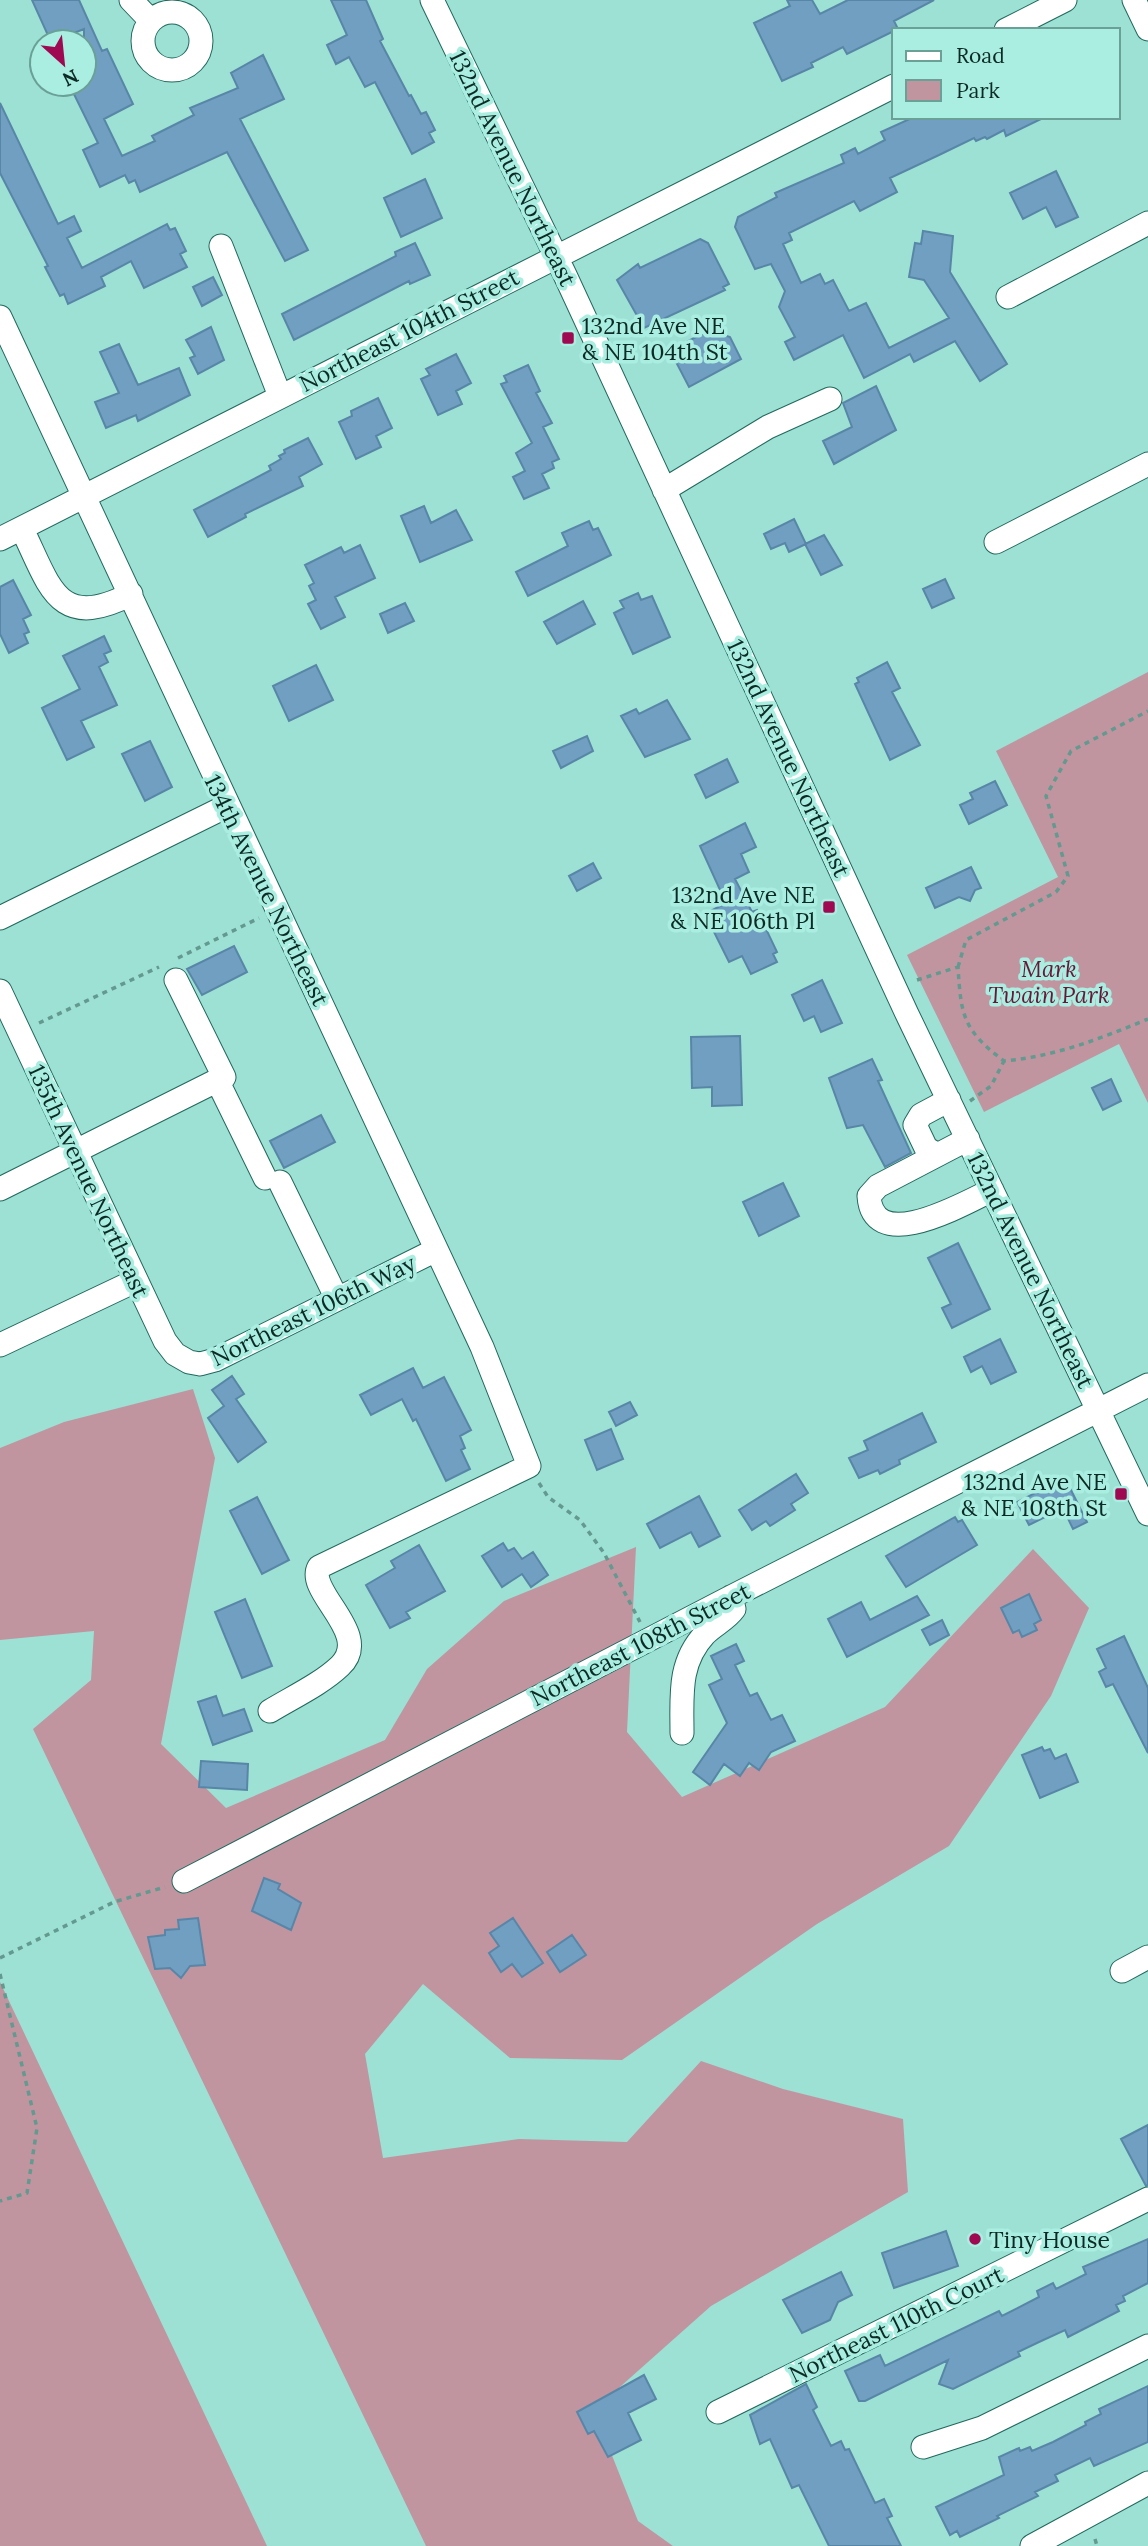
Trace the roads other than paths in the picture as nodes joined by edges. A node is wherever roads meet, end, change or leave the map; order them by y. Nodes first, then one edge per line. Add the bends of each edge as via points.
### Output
1 (131, 0) edge
2 (432, 0) edge
3 (1065, 0) edge
4 (1134, 0) edge
5 (151, 21) dead end
6 (1010, 28) edge
7 (1148, 29) edge
8 (892, 87) edge
9 (1148, 223) edge
10 (221, 246) dead end
11 (555, 257) junction
12 (1008, 297) dead end
13 (0, 317) edge
14 (281, 396) junction
15 (830, 399) dead end
16 (1148, 464) edge
17 (664, 490) junction
18 (85, 497) junction
19 (22, 528) junction
20 (0, 540) edge
21 (996, 542) dead end
22 (131, 594) junction
23 (227, 806) junction
24 (0, 918) edge
25 (176, 980) dead end
26 (0, 991) edge
27 (220, 1078) junction
28 (951, 1104) junction
29 (968, 1139) junction
30 (74, 1151) junction
31 (936, 1154) junction
32 (0, 1189) edge
33 (992, 1190) junction
34 (436, 1250) junction
35 (135, 1281) junction
36 (337, 1299) junction
37 (0, 1345) edge
38 (189, 1362) joint
39 (1148, 1385) edge
40 (1099, 1411) junction
41 (1148, 1514) edge
42 (731, 1597) junction
43 (270, 1711) dead end
44 (682, 1732) dead end
45 (184, 1881) road end
46 (1148, 1957) edge
47 (1122, 1970) dead end
48 (1148, 2199) edge
49 (1148, 2346) edge
50 (718, 2412) dead end
51 (923, 2447) dead end
52 (1148, 2483) edge
53 (1032, 2546) edge

1 - 5 street
2 - 11 street, 132nd Avenue Northeast
3 - 6 street
4 - 7 street
8 - 11 street, Northeast 104th Street
9 - 12 street
10 - 14 street
11 - 14 street, Northeast 104th Street
11 - 17 street, 132nd Avenue Northeast
13 - 18 street, 134th Avenue Northeast
14 - 18 street, Northeast 104th Street
15 - 17 street via 768,427
16 - 21 street
17 - 28 street, 132nd Avenue Northeast
18 - 19 street, Northeast 104th Street
18 - 22 street, 134th Avenue Northeast
19 - 20 street, Northeast 104th Street
19 - 22 street via 53,592 62,601 92,610
22 - 23 street, 134th Avenue Northeast
23 - 24 street
23 - 34 street, 134th Avenue Northeast
25 - 27 street
26 - 30 street, 135th Avenue Northeast
27 - 30 street
27 - 36 street
28 - 29 street, 132nd Avenue Northeast
28 - 31 street via 920,1115 915,1125 926,1147
29 - 31 street
29 - 33 street, 132nd Avenue Northeast
30 - 32 street
30 - 35 street, 135th Avenue Northeast
31 - 33 street via 878,1186 869,1196 870,1209 878,1220 891,1225 913,1223
33 - 40 street, 132nd Avenue Northeast
34 - 36 street, Northeast 106th Way
34 - 43 street, 134th Avenue Northeast via 482,1347 529,1466 319,1567 317,1578 339,1618 350,1652 342,1665
35 - 37 street
35 - 38 street, 135th Avenue Northeast via 164,1342
36 - 38 street, Northeast 106th Way via 215,1360
39 - 40 street, Northeast 108th Street
40 - 41 street, 132nd Avenue Northeast
40 - 42 street, Northeast 108th Street
42 - 44 street via 734,1609 728,1618 708,1631 690,1652 682,1676
42 - 45 street, Northeast 108th Street
46 - 47 street
48 - 50 street, Northeast 110th Court
49 - 51 street via 982,2428
52 - 53 street

